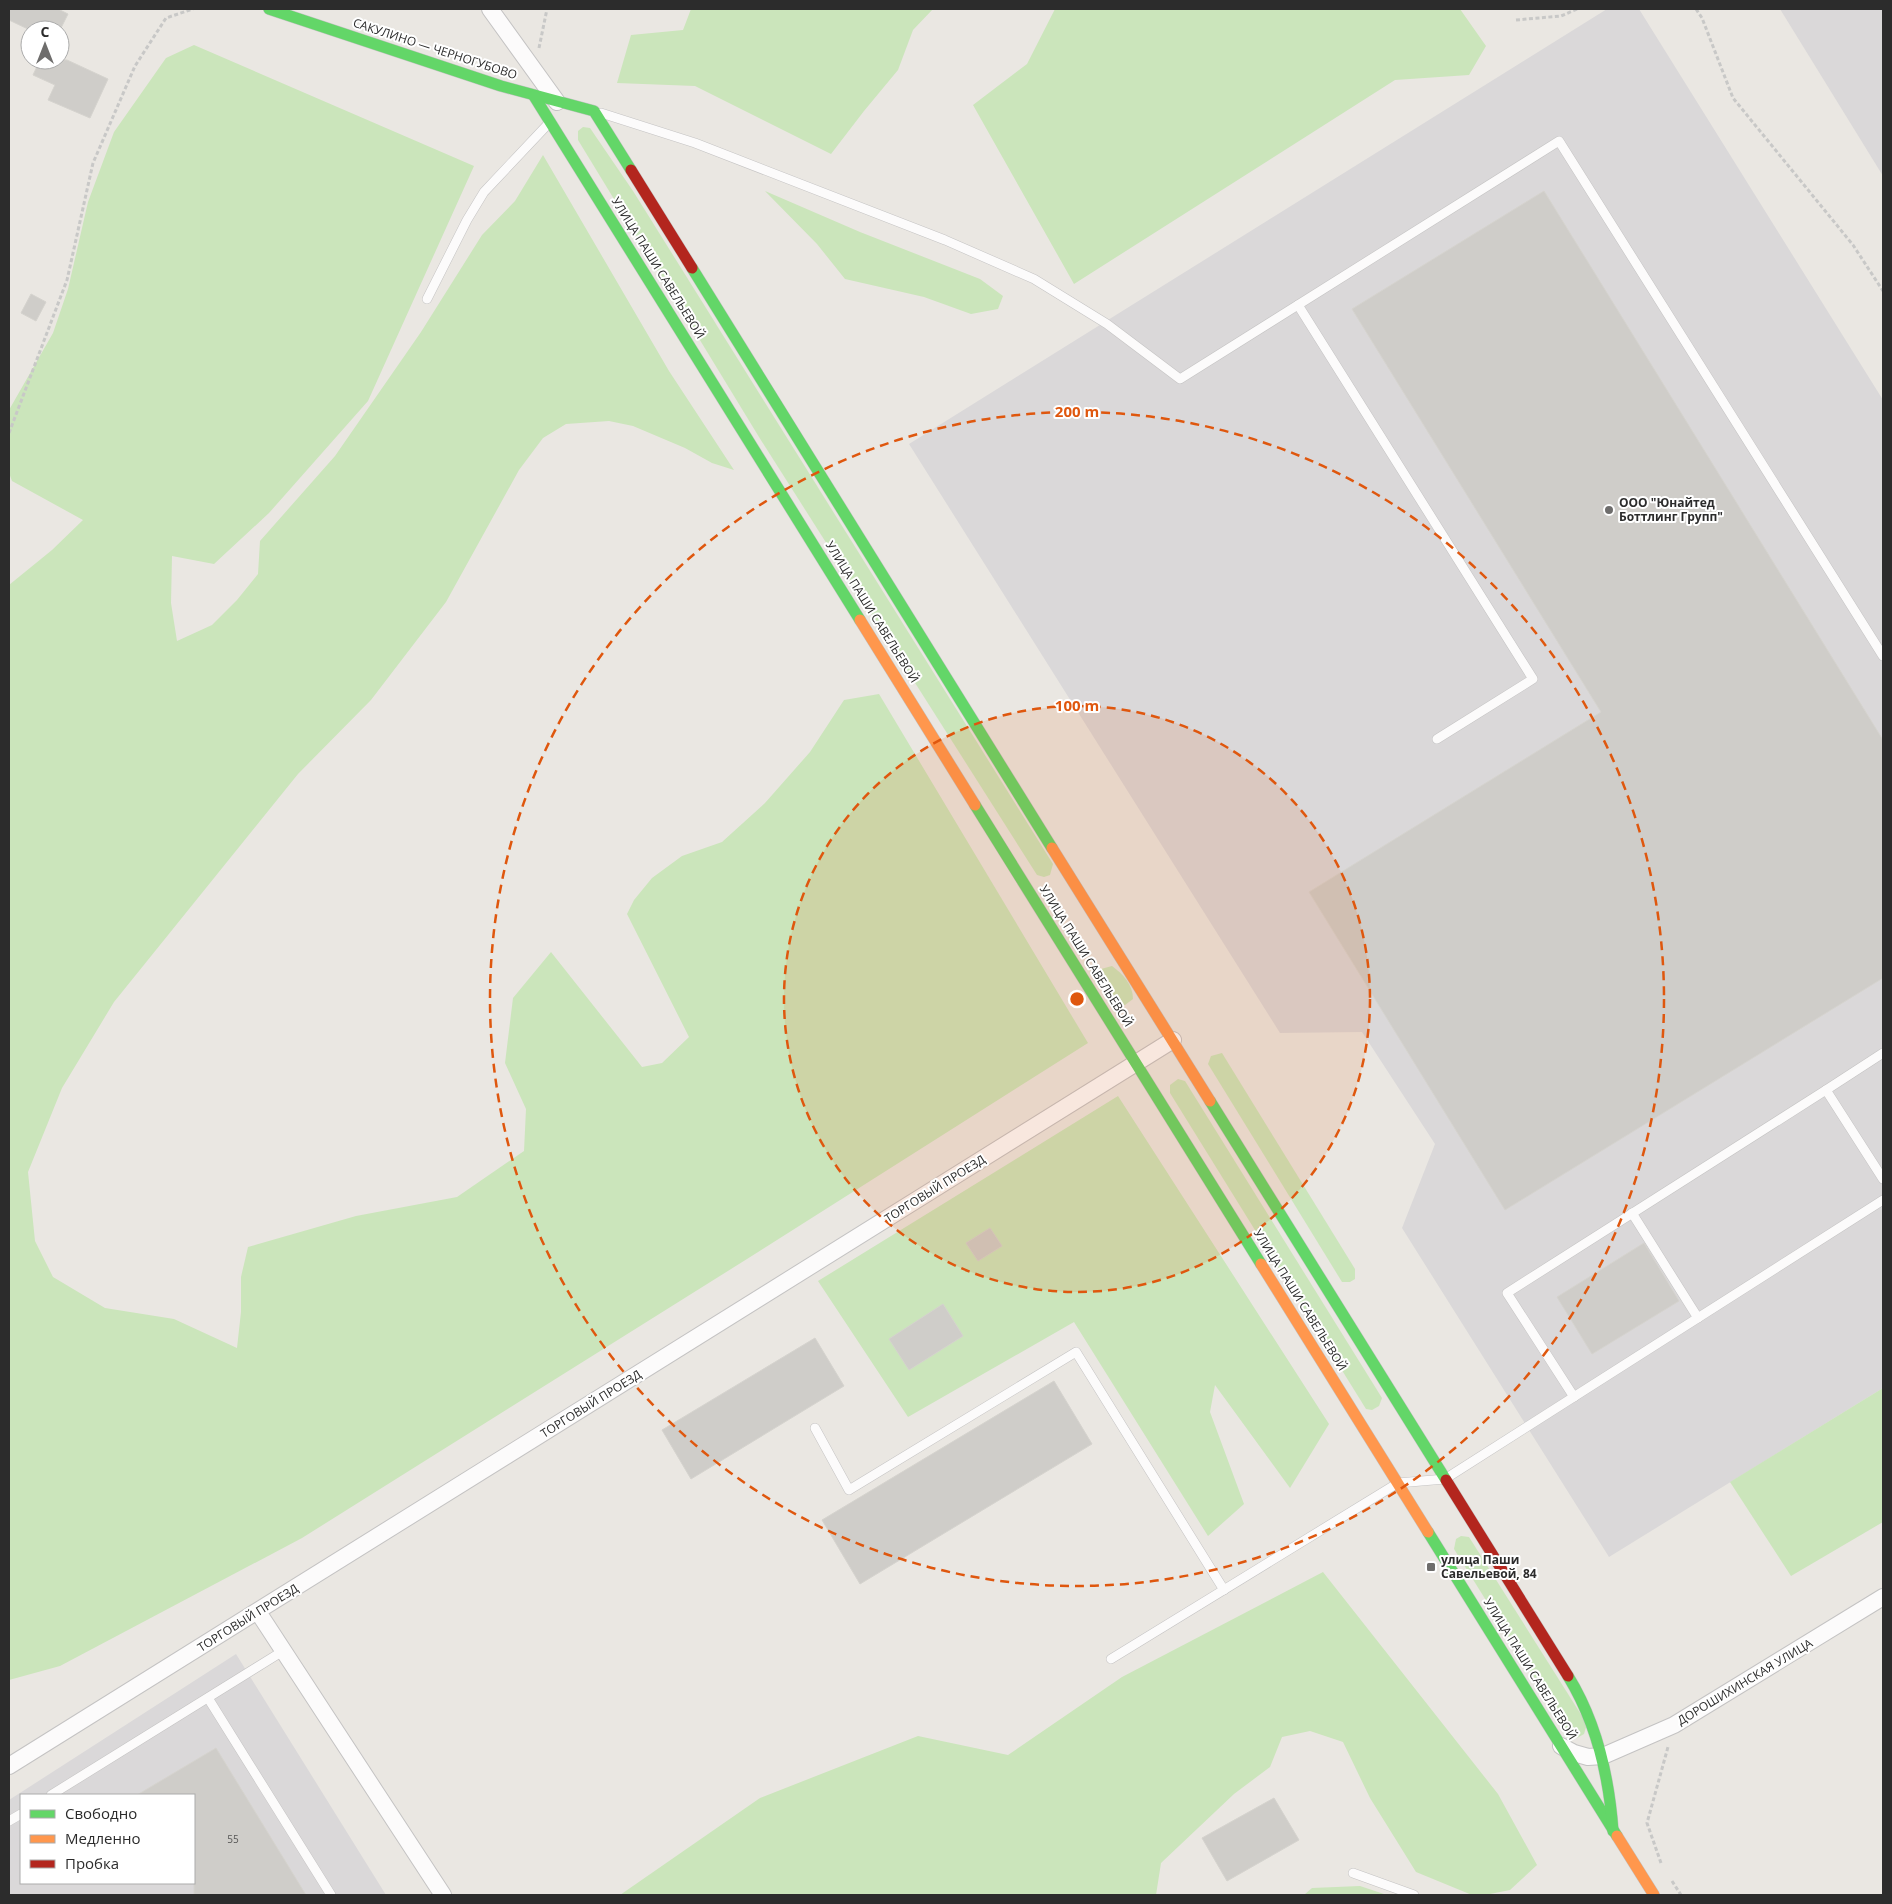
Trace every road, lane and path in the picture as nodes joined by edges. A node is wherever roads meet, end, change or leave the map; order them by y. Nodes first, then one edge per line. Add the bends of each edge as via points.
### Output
1 (193, 9) edge
2 (268, 9) edge
3 (490, 9) edge
4 (548, 9) edge
5 (1577, 9) edge
6 (1696, 9) edge
7 (1516, 20) dead end
8 (534, 70) junction
9 (534, 96) junction
10 (557, 102) junction
11 (594, 111) junction
12 (550, 122) junction
13 (1883, 291) edge
14 (427, 299) dead end
15 (1298, 305) junction
16 (9, 432) edge
17 (1883, 656) edge
18 (1437, 740) dead end
19 (1173, 1040) junction
20 (1883, 1053) edge
21 (1136, 1063) junction
22 (1826, 1090) junction
23 (1883, 1180) edge
24 (1883, 1200) edge
25 (1632, 1213) junction
26 (1698, 1318) junction
27 (1574, 1397) junction
28 (815, 1428) dead end
29 (1445, 1479) junction
30 (1398, 1483) junction
31 (1224, 1590) junction
32 (1883, 1597) edge
33 (258, 1612) junction
34 (283, 1651) junction
35 (1111, 1659) dead end
36 (208, 1698) junction
37 (1674, 1725) junction
38 (1561, 1746) junction
39 (1603, 1756) junction
40 (9, 1766) edge
41 (1588, 1789) junction
42 (53, 1794) edge
43 (20, 1815) edge
44 (9, 1822) edge
45 (1613, 1830) junction
46 (1665, 1870) dead end
47 (1353, 1873) dead end
48 (1671, 1878) dead end
49 (331, 1895) edge
50 (443, 1895) edge
51 (1414, 1895) edge
52 (1654, 1895) edge
53 (1681, 1895) edge

1 - 16 path via 166,18 135,66 93,163 66,280
2 - 9 street, САКУЛИНО — ЧЕРНОГУБОВО
3 - 8 street
4 - 8 path
5 - 7 path via 1561,16
6 - 13 path via 1733,98 1854,245
8 - 10 street
9 - 10 street, САКУЛИНО — ЧЕРНОГУБОВО
9 - 12 street, УЛИЦА ПАШИ САВЕЛЬЕВОЙ
10 - 11 street, САКУЛИНО — ЧЕРНОГУБОВО
11 - 15 lane via 695,142 945,240 1034,279 1107,324 1180,379
11 - 19 street, УЛИЦА ПАШИ САВЕЛЬЕВОЙ
12 - 14 lane via 484,192
12 - 21 street, УЛИЦА ПАШИ САВЕЛЬЕВОЙ
15 - 17 lane via 1559,141
15 - 18 lane via 1533,679
19 - 21 street, ТОРГОВЫЙ ПРОЕЗД
19 - 29 street, УЛИЦА ПАШИ САВЕЛЬЕВОЙ
20 - 22 lane
21 - 30 street, УЛИЦА ПАШИ САВЕЛЬЕВОЙ
21 - 33 street, ТОРГОВЫЙ ПРОЕЗД
22 - 23 lane
22 - 25 lane
24 - 26 lane
25 - 26 lane
25 - 27 lane via 1507,1293
26 - 27 lane
27 - 29 lane
28 - 31 lane via 849,1490 1076,1352
29 - 30 lane
29 - 39 street, УЛИЦА ПАШИ САВЕЛЬЕВОЙ via 1577,1691
30 - 31 lane
30 - 38 street, УЛИЦА ПАШИ САВЕЛЬЕВОЙ
31 - 35 lane
32 - 37 street, ДОРОШИХИНСКАЯ УЛИЦА
33 - 34 street
33 - 40 street, ТОРГОВЫЙ ПРОЕЗД
34 - 36 lane
34 - 50 street
36 - 42 lane
36 - 49 lane
37 - 39 street, ДОРОШИХИНСКАЯ УЛИЦА
37 - 46 path via 1647,1823
38 - 39 street via 1588,1757
38 - 41 street, УЛИЦА ПАШИ САВЕЛЬЕВОЙ
39 - 41 street via 1592,1770
39 - 45 street, УЛИЦА ПАШИ САВЕЛЬЕВОЙ
41 - 45 street, УЛИЦА ПАШИ САВЕЛЬЕВОЙ
43 - 44 lane
45 - 52 street, УЛИЦА ПАШИ САВЕЛЬЕВОЙ
47 - 51 lane
48 - 53 path

